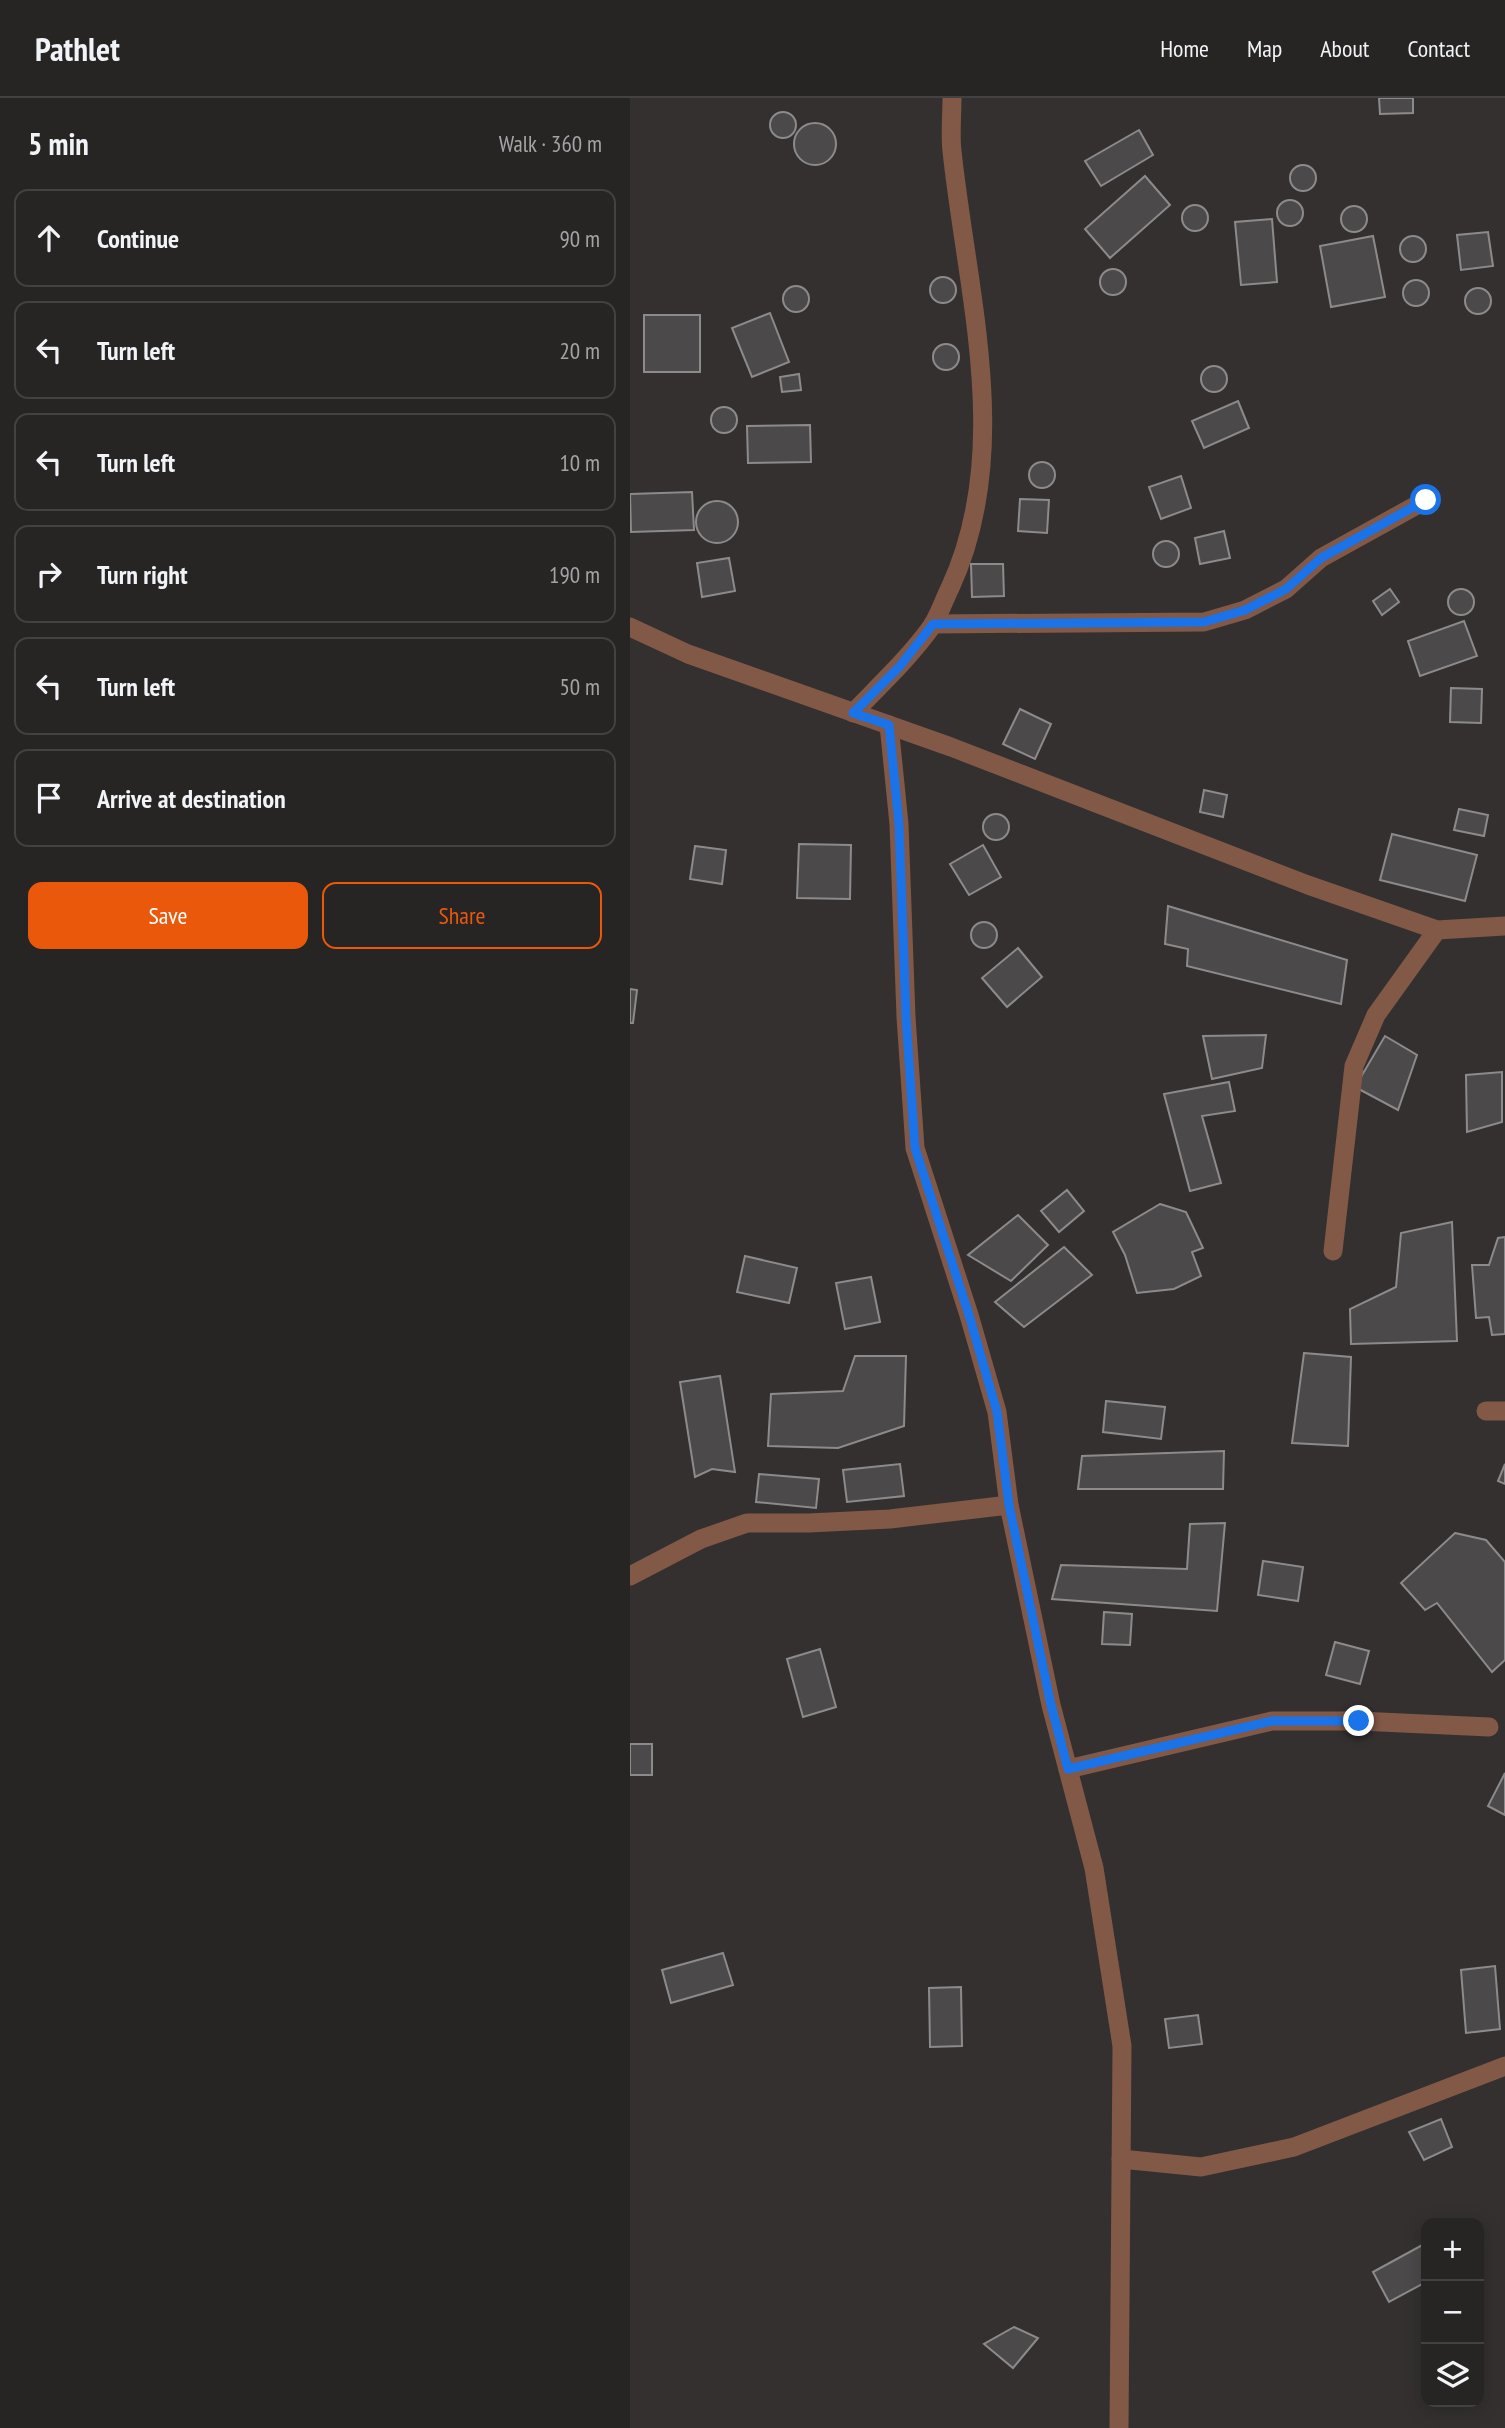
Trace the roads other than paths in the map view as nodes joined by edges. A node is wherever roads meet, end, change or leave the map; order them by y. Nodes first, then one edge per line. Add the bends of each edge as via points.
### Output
1 (952, 98) edge
2 (1426, 500) dead end
3 (933, 624) junction
4 (630, 627) edge
5 (853, 713) junction
6 (889, 725) junction
7 (1505, 926) edge
8 (1437, 930) junction
9 (1333, 1251) dead end
10 (1009, 1505) junction
11 (630, 1576) edge
12 (1489, 1727) dead end
13 (1068, 1769) junction
14 (1505, 2066) edge
15 (1121, 2159) junction
16 (1119, 2428) edge

1 - 3 street via 952,149 984,408 968,538
2 - 3 street via 1321,558 1286,589 1245,610 1204,622
3 - 5 street via 900,666
4 - 5 street via 688,654
5 - 6 street
6 - 8 street
6 - 10 street via 899,824 915,1148 997,1412
7 - 8 street
8 - 9 street via 1376,1015 1354,1066
10 - 11 street via 890,1519 747,1523 701,1539
10 - 13 street
12 - 13 street via 1272,1721
13 - 15 street via 1094,1868 1122,2046
14 - 15 street via 1294,2147 1201,2167
15 - 16 street

